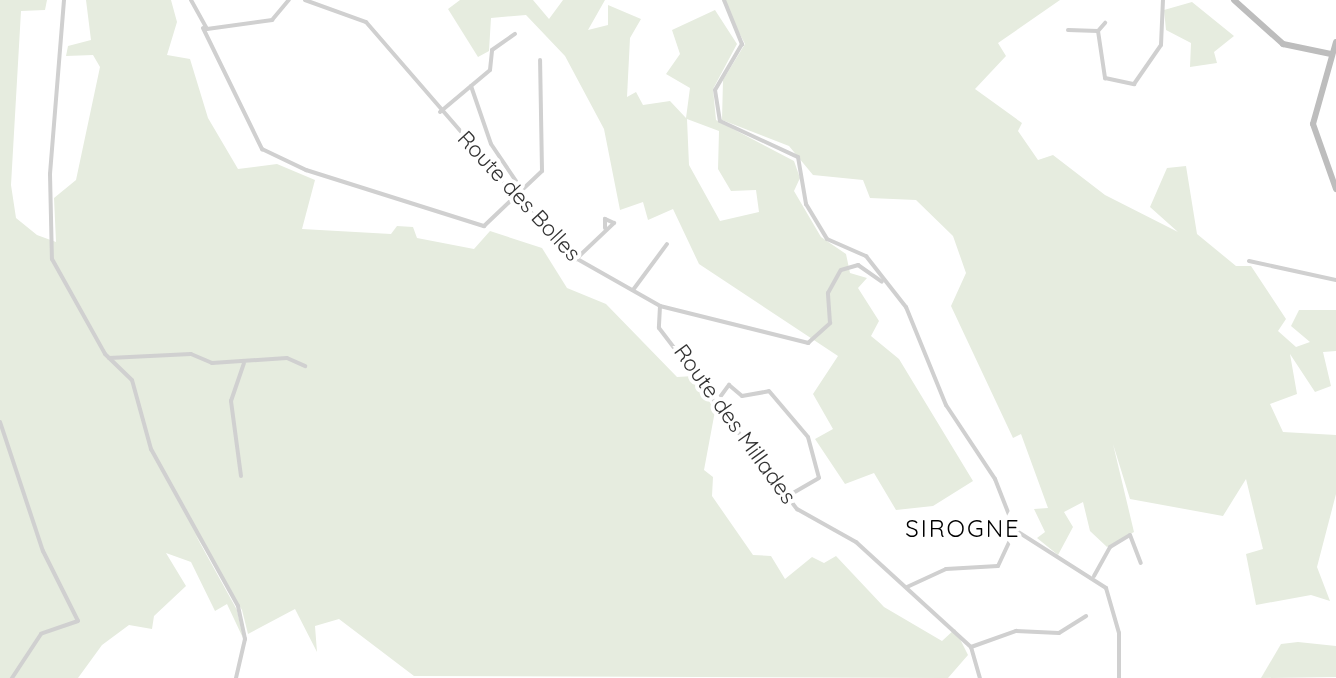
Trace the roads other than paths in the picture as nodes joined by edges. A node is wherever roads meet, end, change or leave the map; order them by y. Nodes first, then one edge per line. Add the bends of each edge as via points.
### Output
1 (64, 0) edge
2 (191, 0) edge
3 (289, 0) edge
4 (305, 0) edge
5 (724, 0) edge
6 (1163, 0) edge
7 (1234, 0) edge
8 (1105, 23) dead end
9 (203, 28) junction
10 (1068, 30) dead end
11 (1098, 31) junction
12 (515, 34) dead end
13 (1336, 42) edge
14 (1331, 54) junction
15 (540, 60) dead end
16 (471, 86) junction
17 (440, 112) junction
18 (518, 189) junction
19 (1336, 189) edge
20 (605, 228) dead end
21 (667, 244) dead end
22 (575, 260) junction
23 (1249, 261) dead end
24 (1336, 280) edge
25 (883, 282) junction
26 (632, 291) junction
27 (660, 306) junction
28 (109, 358) junction
29 (244, 363) junction
30 (305, 366) dead end
31 (715, 404) junction
32 (0, 422) edge
33 (241, 476) dead end
34 (788, 496) junction
35 (1015, 530) junction
36 (1141, 563) dead end
37 (1094, 576) junction
38 (907, 587) junction
39 (1086, 616) dead end
40 (971, 647) junction
41 (12, 678) edge
42 (236, 678) edge
43 (980, 678) edge
44 (1119, 678) edge

1 - 28 street via 50,174 52,259
2 - 9 street
3 - 9 street via 272,20
4 - 17 street, Route des Bolles via 366,22
5 - 25 street via 722,8 742,44 715,90 720,121 798,157 817,226 833,245 866,256
6 - 11 street via 1161,45 1134,84 1105,78
7 - 14 main road via 1283,44
8 - 11 street
9 - 18 street via 262,149 306,170 484,226
10 - 11 street
12 - 16 street via 492,50 490,70
13 - 14 main road
14 - 19 main road via 1313,124
15 - 18 street via 542,171
16 - 17 street
16 - 18 street via 491,144
17 - 18 street, Route des Bolles
18 - 22 street, Route des Bolles
20 - 22 street
21 - 26 street
22 - 26 street, Route des Bolles
23 - 24 street
25 - 27 street, Route des Bolles via 858,265 841,270 828,293 830,323 808,343
25 - 35 street via 912,317 939,389 995,479
26 - 27 street, Route des Bolles
27 - 31 street, Route des Millades via 659,328
28 - 29 street via 191,354
28 - 42 street via 132,380 151,449 244,621
29 - 30 street via 287,358
29 - 33 street via 231,401
31 - 34 street, Route des Millades
31 - 34 street via 734,387 742,396 769,391 815,449 817,483
32 - 41 street via 43,551 78,621 41,634
34 - 38 street, Route des Millades
35 - 37 street
35 - 38 street via 998,566 946,569
36 - 37 street via 1130,535 1110,547
37 - 44 street via 1112,600
38 - 40 street, Route des Millades
39 - 40 street via 1059,633 1016,631
40 - 43 street

